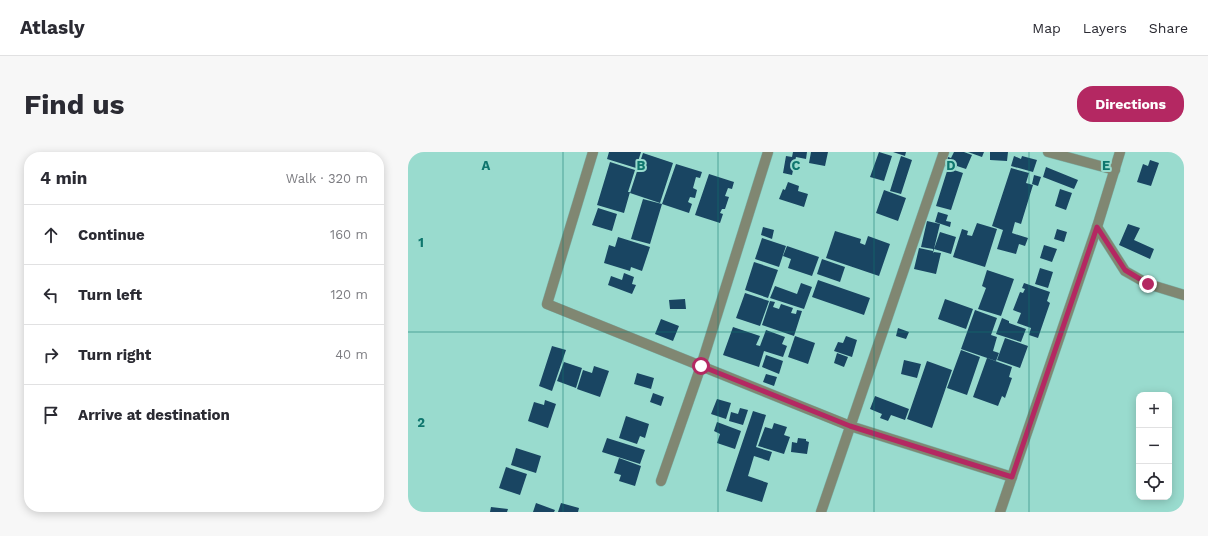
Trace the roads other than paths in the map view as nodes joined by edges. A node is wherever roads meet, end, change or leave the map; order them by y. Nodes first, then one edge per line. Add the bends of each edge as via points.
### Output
1 (593, 152) edge
2 (768, 152) edge
3 (944, 152) edge
4 (1048, 152) edge
5 (1084, 152) edge
6 (1120, 152) edge
7 (1086, 163) junction
8 (1115, 170) junction
9 (1097, 227) junction
10 (1184, 295) edge
11 (701, 366) junction
12 (850, 426) junction
13 (1012, 477) junction
14 (661, 481) dead end
15 (822, 512) edge
16 (1000, 512) edge

1 - 11 street via 547,304
2 - 11 street
3 - 12 street
4 - 7 street
5 - 7 street
6 - 8 street
7 - 8 street
8 - 9 street
9 - 10 street via 1125,270 1148,284
9 - 13 street
11 - 12 street
11 - 14 street
12 - 13 street
12 - 15 street
13 - 16 street

